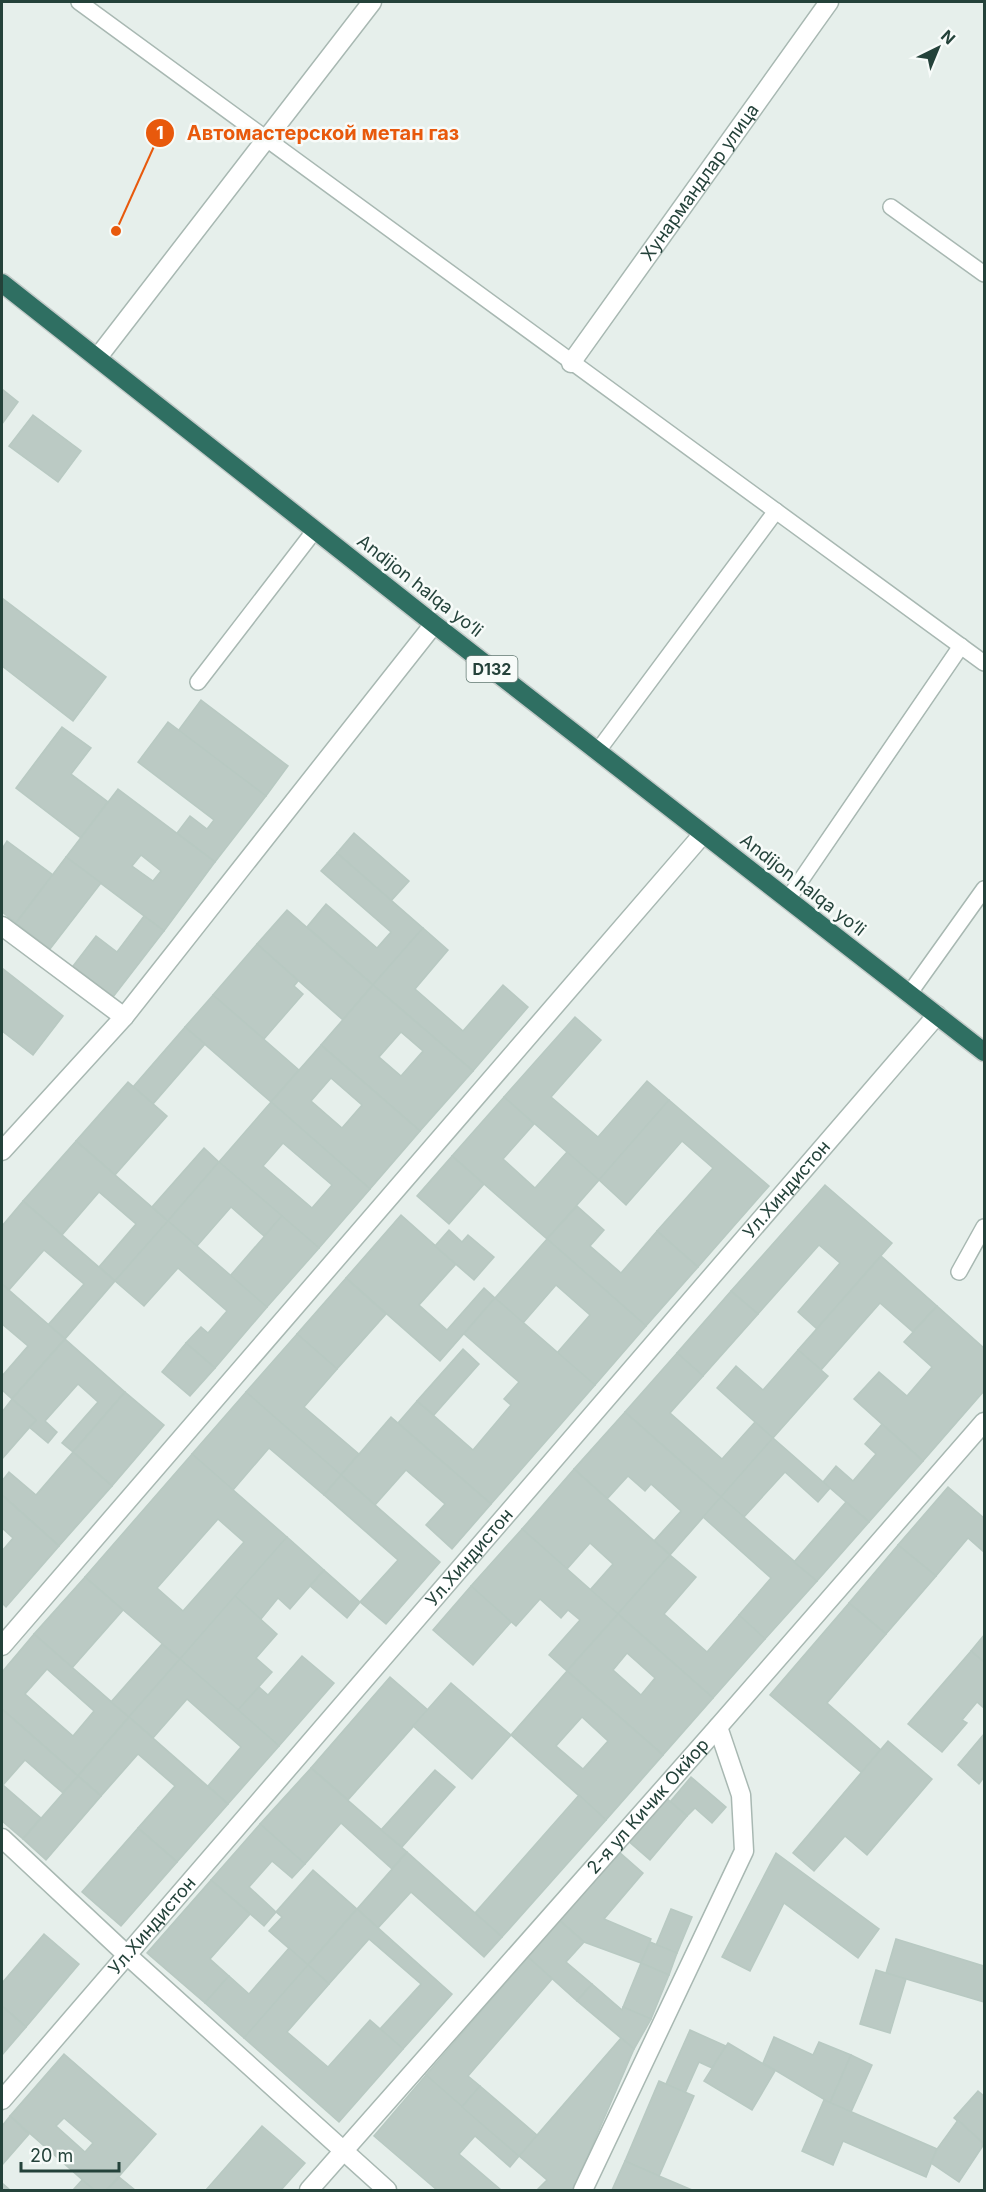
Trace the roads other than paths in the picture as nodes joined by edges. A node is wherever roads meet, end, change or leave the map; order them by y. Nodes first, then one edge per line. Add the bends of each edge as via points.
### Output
1 (79, 2) edge
2 (372, 2) edge
3 (829, 2) edge
4 (266, 139) junction
5 (891, 207) dead end
6 (984, 274) edge
7 (2, 283) edge
8 (98, 357) junction
9 (571, 363) junction
10 (776, 511) junction
11 (315, 530) junction
12 (434, 624) junction
13 (961, 646) junction
14 (984, 663) edge
15 (198, 682) dead end
16 (597, 752) junction
17 (703, 834) junction
18 (984, 889) edge
19 (788, 899) junction
20 (2, 926) edge
21 (909, 994) junction
22 (937, 1015) junction
23 (124, 1017) junction
24 (984, 1052) edge
25 (2, 1151) edge
26 (984, 1227) edge
27 (959, 1272) dead end
28 (984, 1422) edge
29 (2, 1646) edge
30 (718, 1727) junction
31 (2, 1838) edge
32 (127, 1955) junction
33 (2, 2100) edge
34 (343, 2151) junction
35 (309, 2190) edge
36 (387, 2190) edge
37 (583, 2190) edge

1 - 4 lane
2 - 4 street
3 - 9 street, Хунармандлар улица
4 - 8 street
4 - 9 lane
5 - 6 lane
7 - 8 highway, Andijon halqa yo‘li / D132
8 - 11 highway, Andijon halqa yo‘li / D132
9 - 10 lane
10 - 13 lane
10 - 16 lane
11 - 12 highway, Andijon halqa yo‘li / D132
11 - 15 lane
12 - 16 highway, Andijon halqa yo‘li / D132
12 - 23 street
13 - 14 lane
13 - 19 lane
16 - 17 highway, Andijon halqa yo‘li / D132
17 - 19 highway, Andijon halqa yo‘li / D132
17 - 29 street
18 - 21 lane
19 - 21 highway, Andijon halqa yo‘li / D132
20 - 23 street
21 - 22 highway, Andijon halqa yo‘li / D132
22 - 24 highway, Andijon halqa yo‘li / D132
22 - 32 street, Ул.Хиндистон
23 - 25 street
26 - 27 lane
28 - 30 street, 2-я ул Кичик Окйор
30 - 34 street, 2-я ул Кичик Окйор
30 - 37 street via 741,1795 744,1851
31 - 32 street
32 - 33 street, Ул.Хиндистон
32 - 34 street
34 - 35 street, 2-я ул Кичик Окйор
34 - 36 street

